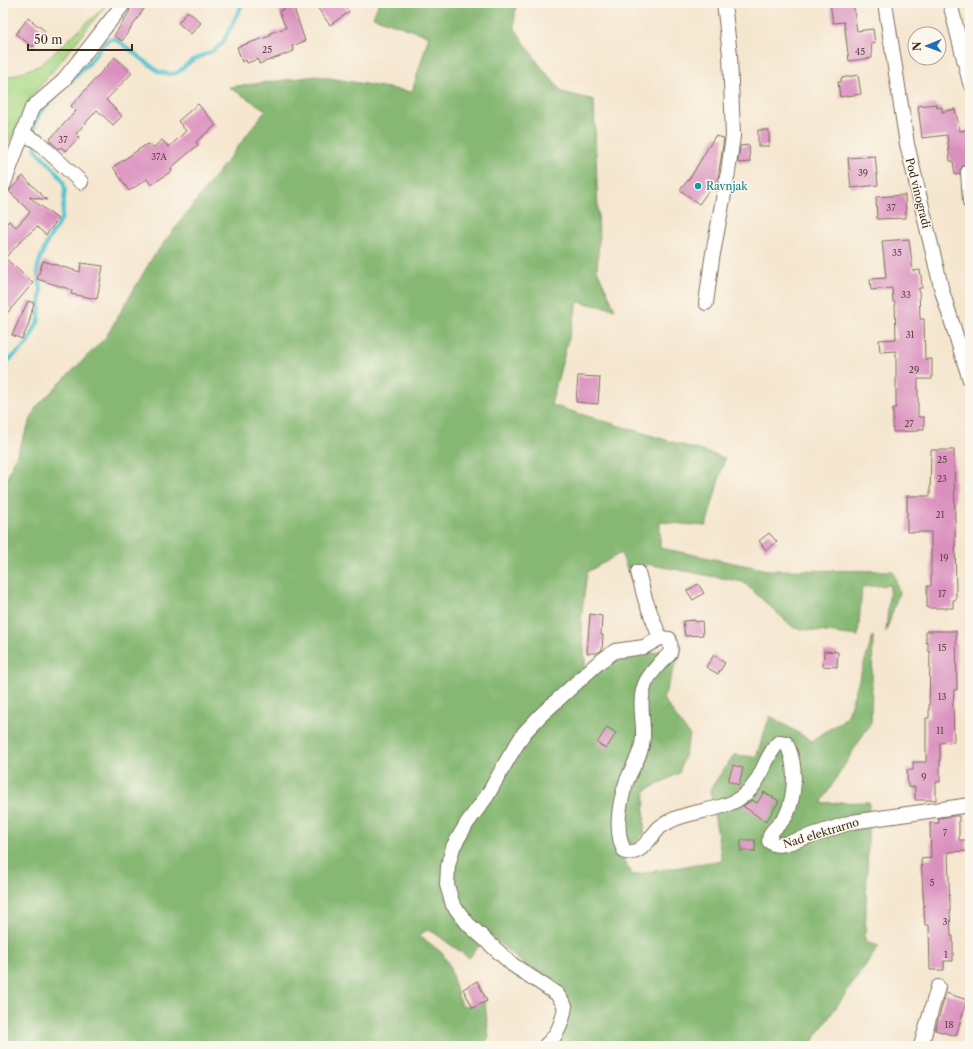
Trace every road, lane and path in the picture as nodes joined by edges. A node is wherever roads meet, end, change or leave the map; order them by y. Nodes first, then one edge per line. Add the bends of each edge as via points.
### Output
1 (124, 3) edge
2 (724, 3) edge
3 (885, 3) edge
4 (950, 3) edge
5 (970, 83) edge
6 (30, 137) junction
7 (968, 172) dead end
8 (81, 182) dead end
9 (3, 186) edge
10 (970, 202) edge
11 (706, 303) dead end
12 (970, 380) edge
13 (638, 572) dead end
14 (660, 638) junction
15 (970, 805) edge
16 (938, 987) dead end
17 (544, 1046) edge
18 (921, 1046) edge

1 - 6 street via 61,83 32,108
2 - 11 street via 730,56 733,136
3 - 12 street, Pod vinogradi via 906,144 942,291
4 - 5 street
6 - 8 street
6 - 9 street
7 - 10 street
13 - 14 street, Nad elektrarno
14 - 15 street, Nad elektrarno via 669,638 670,653 656,667 645,684 641,704 643,739 637,761 626,783 618,826 620,844 625,852 640,850 661,826 677,818 727,805 744,796 754,785 779,742 786,743 791,752 794,781 792,800 785,817 770,835 773,845 785,844 852,822
14 - 17 street via 644,647 615,651 598,663 541,715 524,733 508,757 500,775 453,848 448,866 447,885 453,905 468,924 513,965 557,994 565,1006 563,1020 551,1041
16 - 18 street

